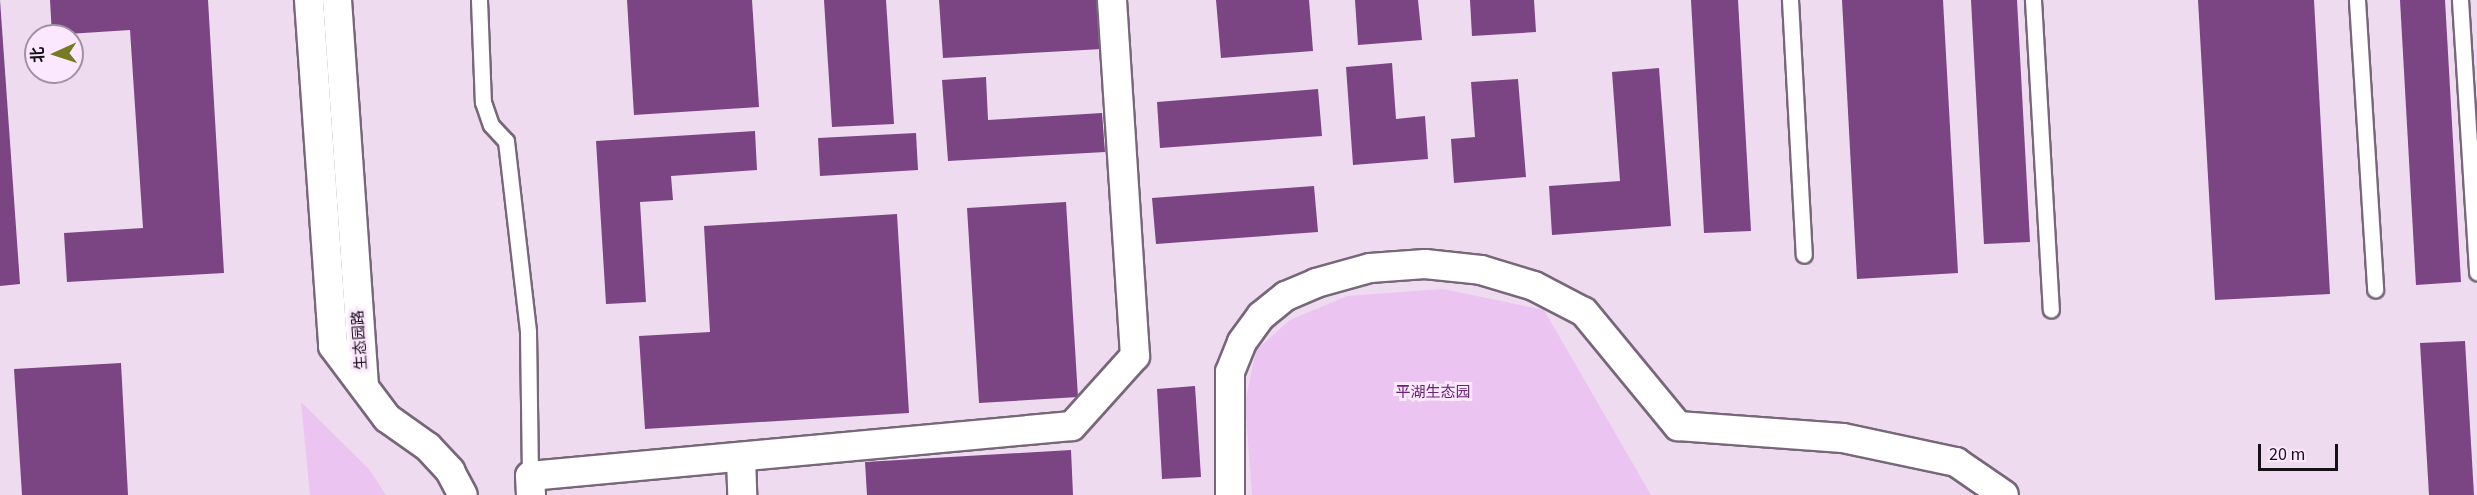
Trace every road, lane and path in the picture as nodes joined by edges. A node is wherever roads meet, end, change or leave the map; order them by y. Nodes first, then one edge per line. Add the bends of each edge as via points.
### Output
1 (309, 0) edge
2 (337, 0) edge
3 (479, 0) edge
4 (1112, 0) edge
5 (1790, 0) edge
6 (2033, 0) edge
7 (2357, 0) edge
8 (2460, 0) edge
9 (1804, 255) dead end
10 (2477, 272) edge
11 (2375, 289) dead end
12 (2050, 309) dead end
13 (364, 388) junction
14 (741, 458) junction
15 (530, 485) edge
16 (463, 495) edge
17 (742, 495) edge
18 (1230, 495) edge
19 (2004, 495) edge

1 - 13 street, 生态园路 via 333,346
2 - 13 street, 生态园路
3 - 15 lane via 483,102 491,125 506,141 528,332
4 - 14 street via 1135,356 1072,426
5 - 9 lane
6 - 12 lane
7 - 11 lane
8 - 10 lane
13 - 16 street via 387,418 428,447 450,471
14 - 15 street
14 - 17 street
18 - 19 street via 1230,372 1242,342 1261,316 1286,296 1316,283 1370,268 1425,264 1481,270 1534,286 1584,312 1678,426 1866,443 1956,462

